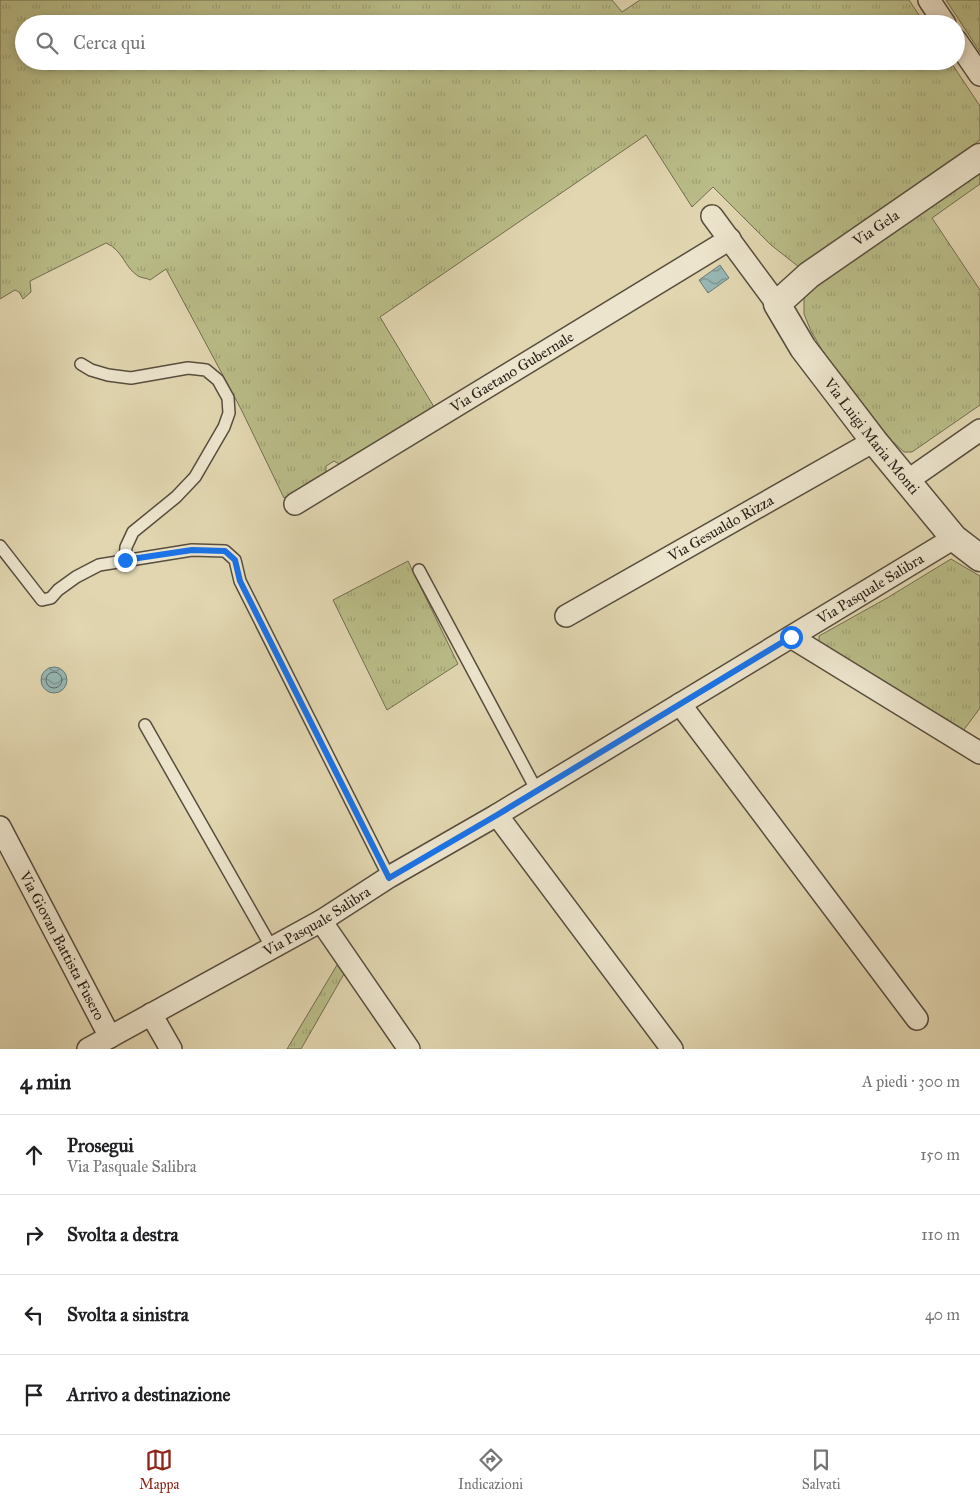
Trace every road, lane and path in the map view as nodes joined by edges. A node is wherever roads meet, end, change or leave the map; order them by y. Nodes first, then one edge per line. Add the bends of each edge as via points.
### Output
1 (929, 0) edge
2 (939, 15) edge
3 (965, 53) edge
4 (980, 75) edge
5 (980, 157) edge
6 (712, 216) dead end
7 (730, 240) junction
8 (777, 304) junction
9 (81, 364) dead end
10 (980, 430) edge
11 (874, 441) junction
12 (907, 481) junction
13 (295, 504) dead end
14 (954, 538) junction
15 (0, 546) edge
16 (980, 558) edge
17 (125, 560) junction
18 (419, 570) dead end
19 (566, 616) dead end
20 (791, 637) junction
21 (680, 704) junction
22 (146, 726) dead end
23 (980, 753) edge
24 (537, 791) junction
25 (497, 815) junction
26 (0, 827) edge
27 (389, 878) junction
28 (321, 921) junction
29 (272, 948) junction
30 (151, 1014) junction
31 (917, 1019) dead end
32 (110, 1037) junction
33 (88, 1049) edge
34 (171, 1049) edge
35 (409, 1049) edge
36 (672, 1049) edge

1 - 2 street
3 - 4 street
5 - 8 street, Via Gela via 809,275
6 - 7 street
7 - 8 street
7 - 13 street, Via Gaetano Gubernale
8 - 11 street, Via Luigi Maria Monti via 803,348
9 - 17 lane via 108,376 131,378 188,368 206,370 218,380 228,398 229,413 224,427 195,477 134,532 126,547
10 - 12 street
11 - 12 street, Via Luigi Maria Monti
11 - 19 street, Via Gesualdo Rizza
12 - 14 street, Via Luigi Maria Monti
14 - 16 street, Via Luigi Maria Monti
14 - 20 street, Via Pasquale Salibra
15 - 17 lane via 42,600 51,598 76,576 100,565
17 - 27 lane via 192,550 225,551 235,560 240,581
18 - 24 lane
20 - 21 street, Via Pasquale Salibra
20 - 23 street
21 - 24 street, Via Pasquale Salibra
21 - 31 street
22 - 29 lane
24 - 25 street, Via Pasquale Salibra
25 - 27 street, Via Pasquale Salibra
25 - 36 street
26 - 32 street, Via Giovan Battista Fusero
27 - 28 street, Via Pasquale Salibra
28 - 29 street, Via Pasquale Salibra
28 - 35 street
29 - 30 street, Via Pasquale Salibra
30 - 32 street, Via Pasquale Salibra
30 - 34 street
32 - 33 street, Via Pasquale Salibra

